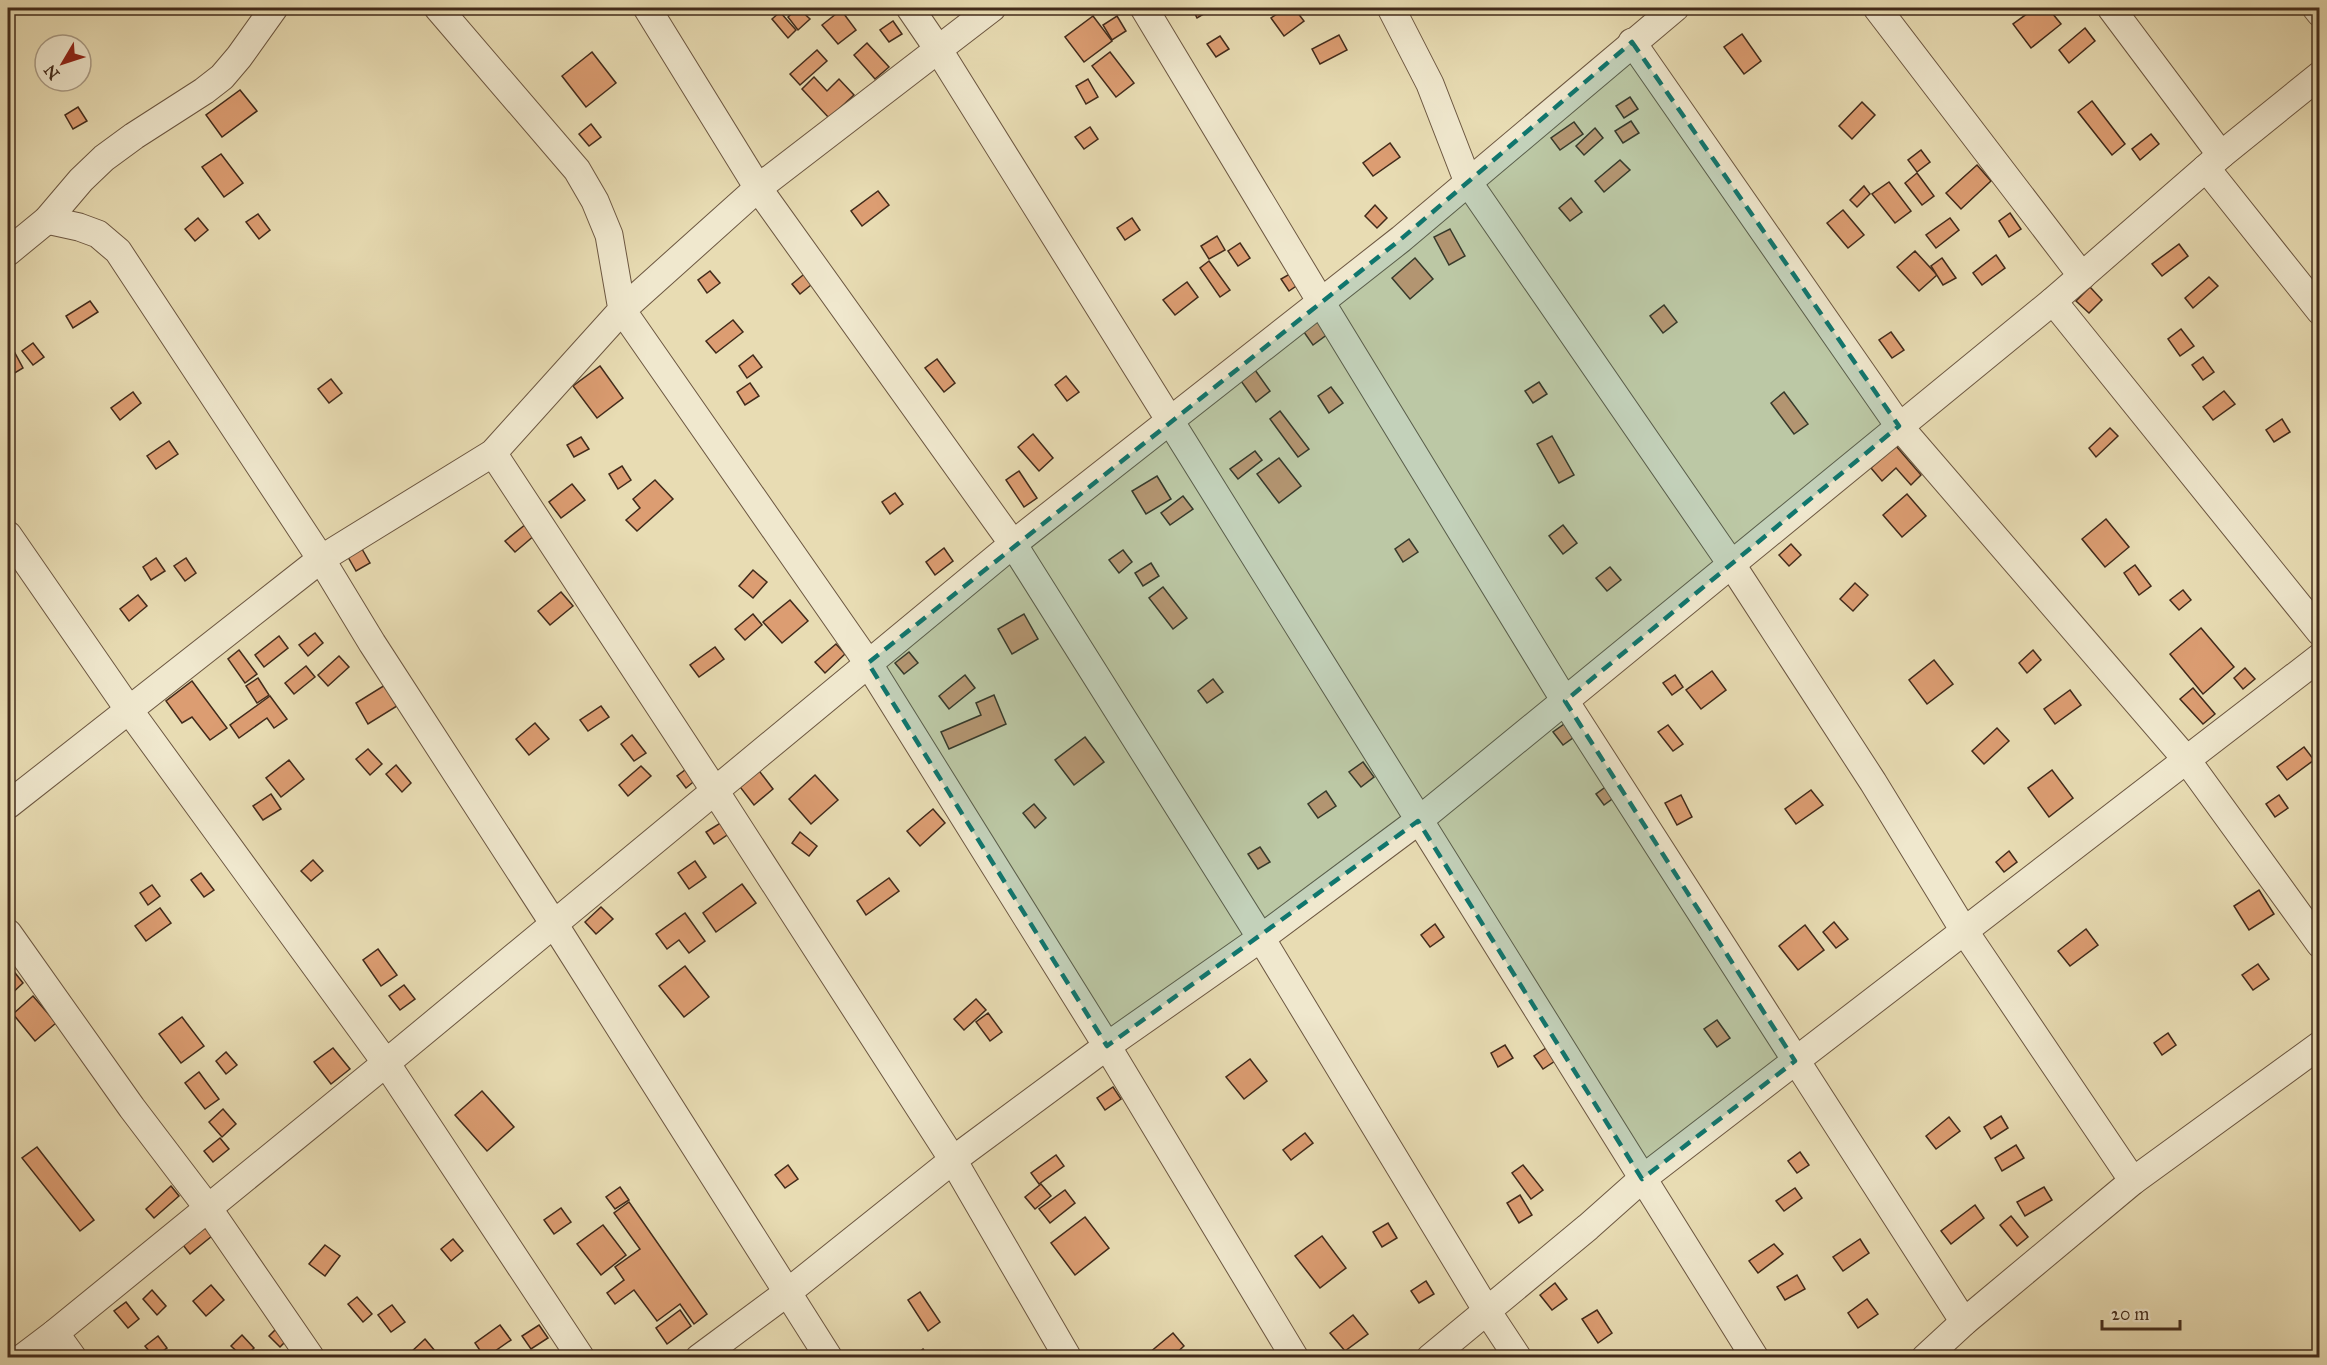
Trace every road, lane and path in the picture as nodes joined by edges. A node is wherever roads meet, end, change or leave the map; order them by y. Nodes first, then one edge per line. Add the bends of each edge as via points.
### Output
1 (274, 8) edge
2 (438, 8) edge
3 (647, 8) edge
4 (910, 8) edge
5 (992, 8) edge
6 (1144, 8) edge
7 (1391, 8) edge
8 (1877, 8) edge
9 (2111, 8) edge
10 (2316, 8) edge
11 (1664, 11) edge
12 (2319, 13) edge
13 (1632, 42) junction
14 (938, 49) junction
15 (2319, 75) edge
16 (2213, 161) junction
17 (1468, 182) junction
18 (758, 188) junction
19 (47, 220) junction
20 (8, 252) edge
21 (2082, 276) junction
22 (2053, 301) junction
23 (1321, 302) junction
24 (622, 309) junction
25 (2319, 311) edge
26 (1170, 421) junction
27 (1899, 426) junction
28 (493, 453) junction
29 (8, 535) edge
30 (1012, 544) junction
31 (321, 559) junction
32 (1732, 565) junction
33 (2319, 632) edge
34 (2319, 657) edge
35 (868, 663) junction
36 (1565, 701) junction
37 (129, 710) junction
38 (2186, 759) junction
39 (715, 791) junction
40 (8, 805) edge
41 (1418, 821) junction
42 (554, 924) junction
43 (1963, 929) junction
44 (8, 933) edge
45 (1261, 938) junction
46 (2319, 944) edge
47 (2319, 1045) edge
48 (1107, 1046) junction
49 (1795, 1061) junction
50 (386, 1063) junction
51 (953, 1160) junction
52 (1642, 1179) junction
53 (2133, 1181) junction
54 (208, 1208) junction
55 (788, 1292) junction
56 (1487, 1311) junction
57 (1964, 1322) junction
58 (56, 1333) junction
59 (22, 1358) edge
60 (73, 1358) edge
61 (311, 1358) edge
62 (581, 1358) edge
63 (699, 1358) edge
64 (829, 1358) edge
65 (1068, 1358) edge
66 (1294, 1358) edge
67 (1430, 1358) edge
68 (1518, 1358) edge
69 (1755, 1358) edge
70 (1925, 1358) edge

1 - 19 street via 222,77 104,158
2 - 24 street via 577,170 596,201 609,235
3 - 18 street
4 - 14 street
5 - 14 street
6 - 23 street
7 - 17 street via 1430,84
8 - 21 street
9 - 16 street
10 - 12 street
11 - 13 street
13 - 17 street
13 - 27 street
14 - 18 street
14 - 26 street
15 - 16 street
16 - 21 street
16 - 25 street
17 - 23 street
17 - 32 street
18 - 24 street
18 - 30 street
19 - 20 street
19 - 31 street via 98,234 118,251
21 - 22 street
22 - 27 street
22 - 33 street
23 - 26 street
23 - 36 street
24 - 28 street
24 - 35 street
26 - 30 street
26 - 41 street
27 - 32 street
27 - 38 street
28 - 31 street
28 - 39 street
29 - 37 street
30 - 35 street
30 - 45 street
31 - 37 street
31 - 42 street
32 - 36 street
32 - 43 street
34 - 38 street
35 - 39 street
35 - 48 street
36 - 41 street
36 - 49 street
37 - 40 street
37 - 50 street
38 - 43 street
38 - 46 street
39 - 42 street
39 - 51 street
41 - 45 street
41 - 52 street
42 - 50 street
42 - 55 street
43 - 49 street
43 - 53 street
44 - 54 street
45 - 48 street
45 - 56 street
47 - 53 street
48 - 51 street
48 - 66 street
49 - 52 street
49 - 57 street
50 - 54 street
50 - 62 street
51 - 55 street
51 - 65 street
52 - 56 street
52 - 69 street
53 - 57 street
54 - 58 street
54 - 61 street
55 - 63 street
55 - 64 street
56 - 67 street
56 - 68 street
57 - 70 street
58 - 59 street
58 - 60 street

